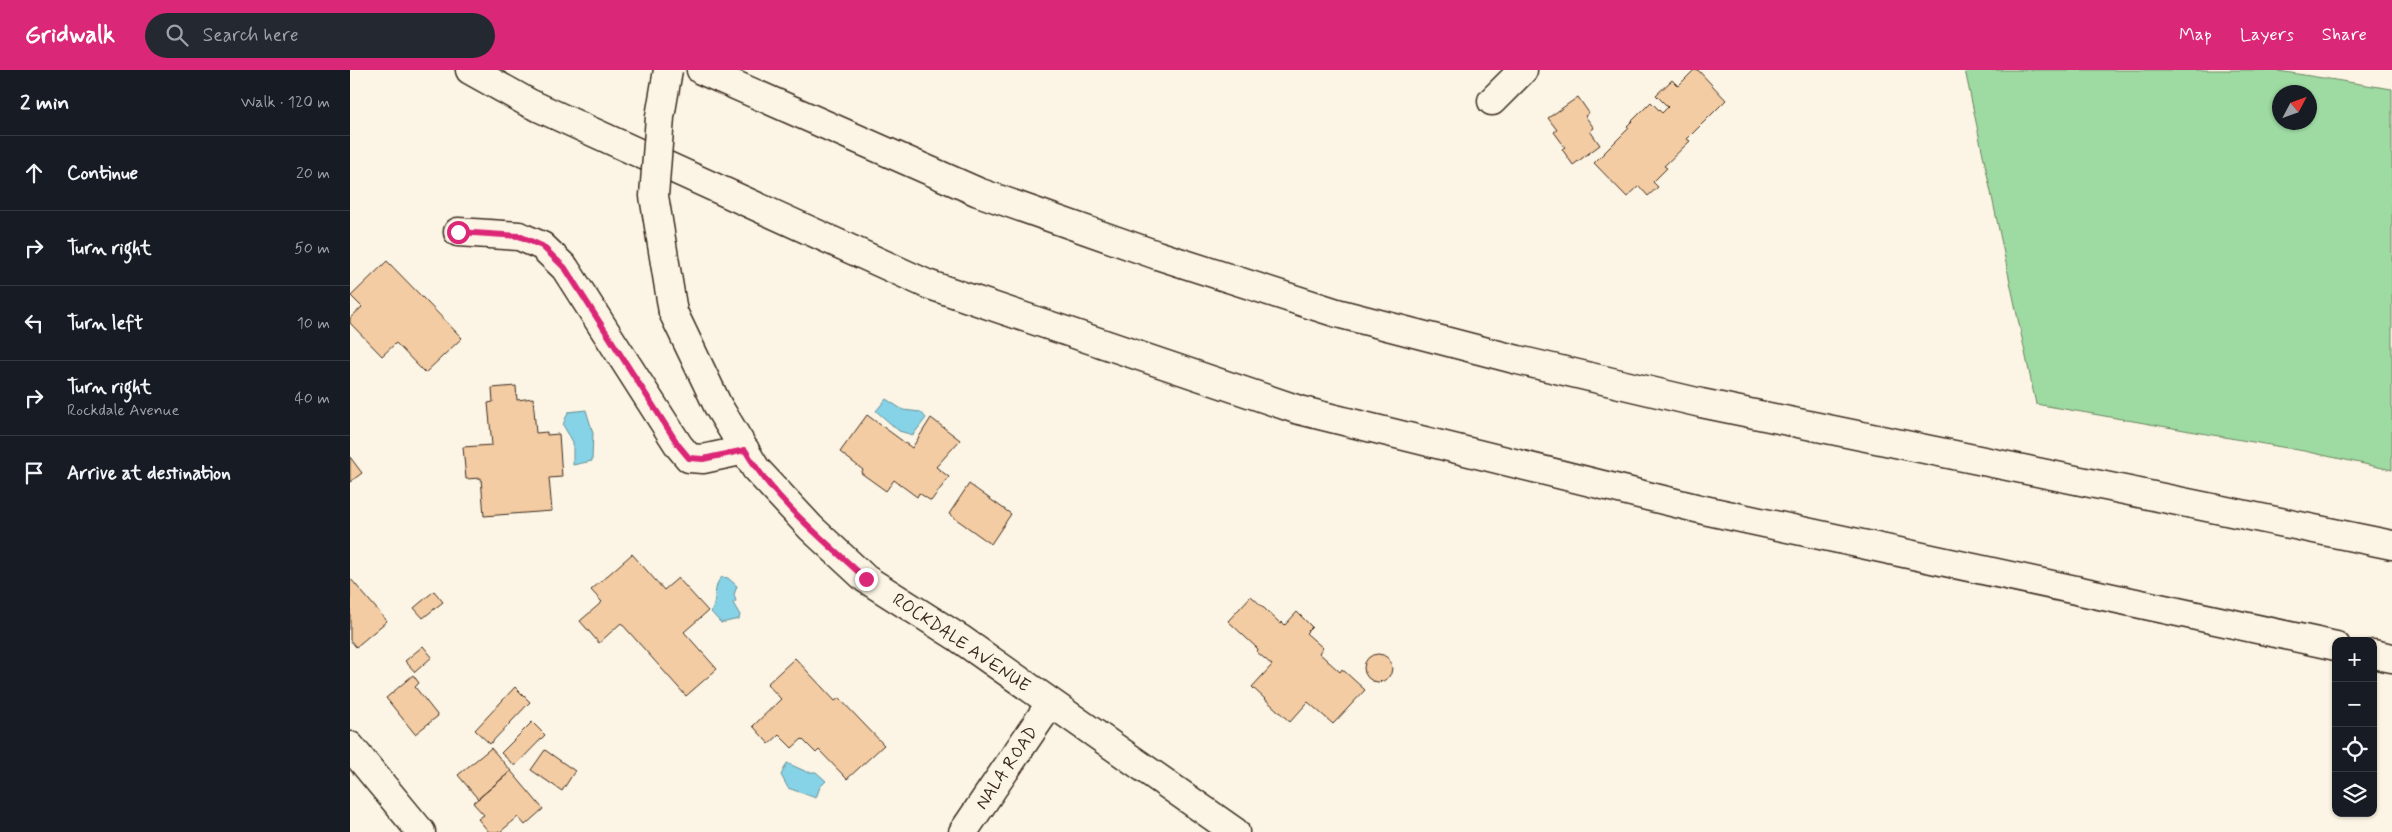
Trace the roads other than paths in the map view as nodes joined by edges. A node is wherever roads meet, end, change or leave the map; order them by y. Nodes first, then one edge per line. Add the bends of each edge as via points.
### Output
1 (470, 70) edge
2 (668, 70) edge
3 (701, 70) edge
4 (1522, 70) edge
5 (1492, 101) dead end
6 (458, 232) dead end
7 (745, 450) junction
8 (2392, 545) edge
9 (2332, 645) edge
10 (2377, 655) edge
11 (2392, 658) edge
12 (1050, 704) junction
13 (350, 746) edge
14 (421, 832) edge
15 (963, 832) edge
16 (1236, 832) edge

1 - 9 main road via 529,104 927,284 1299,410 1704,510
2 - 7 main road, ROCKDALE AVENUE, bridge via 660,118 654,196 674,312 718,406
3 - 8 main road via 978,192 1157,255 1337,313 1701,403
4 - 5 main road
6 - 7 main road via 519,236 542,246 565,268 689,458 703,459
7 - 12 main road, ROCKDALE AVENUE via 778,495 866,579 959,638
10 - 11 main road
12 - 15 main road, NALA ROAD
12 - 16 main road, ROCKDALE AVENUE
13 - 14 main road

